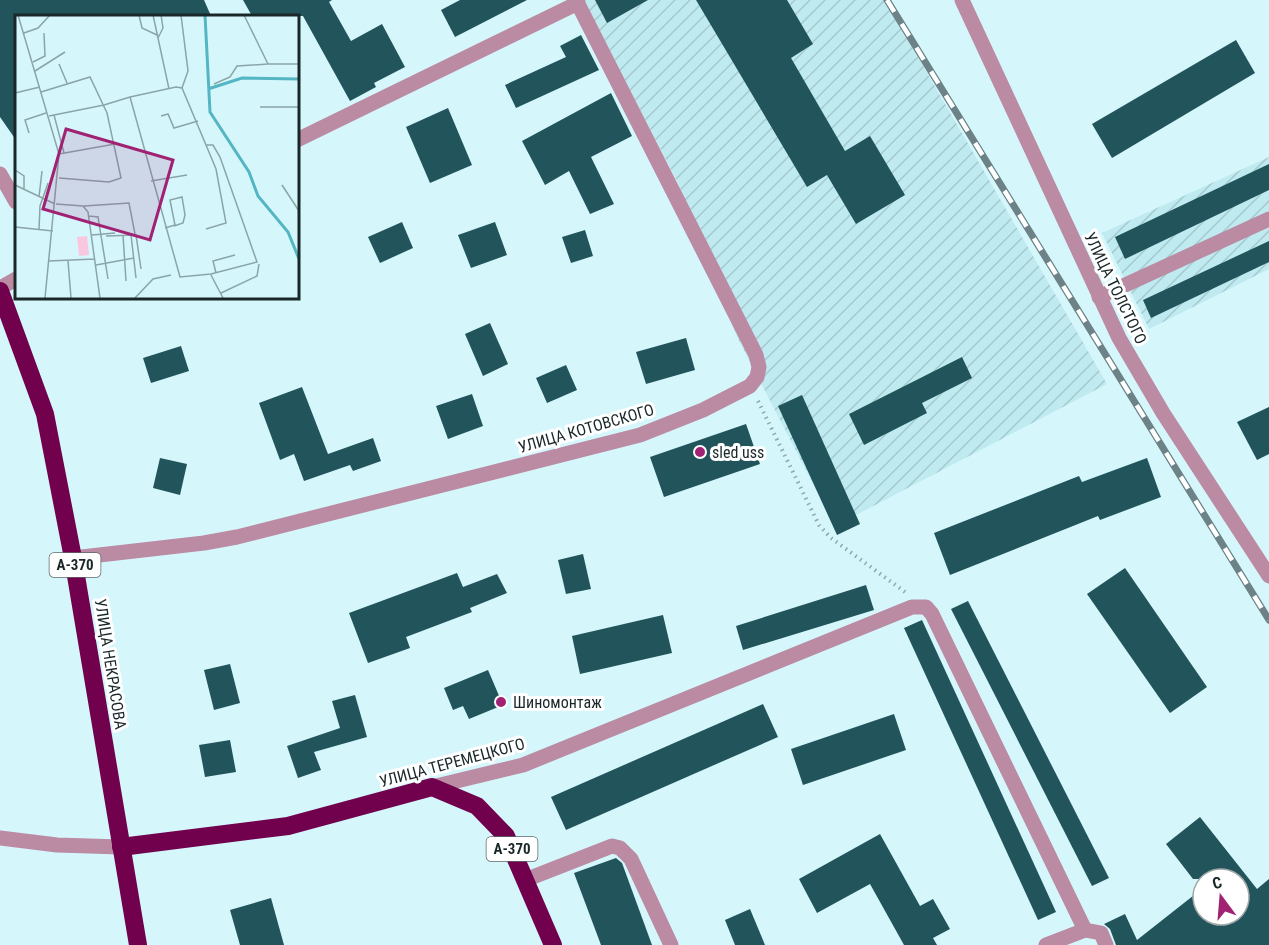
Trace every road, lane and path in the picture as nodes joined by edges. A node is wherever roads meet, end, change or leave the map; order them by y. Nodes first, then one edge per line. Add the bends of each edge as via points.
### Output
1 (962, 0) edge
2 (577, 2) edge
3 (298, 140) edge
4 (0, 174) edge
5 (15, 200) edge
6 (1269, 219) edge
7 (15, 280) edge
8 (0, 289) edge
9 (1099, 297) junction
10 (750, 386) junction
11 (74, 558) junction
12 (1269, 576) edge
13 (930, 610) junction
14 (432, 787) junction
15 (0, 838) edge
16 (121, 847) junction
17 (525, 880) junction
18 (1085, 930) junction
19 (138, 945) edge
20 (553, 945) edge
21 (670, 945) edge
22 (1046, 945) edge
23 (1106, 945) edge

1 - 9 street, УЛИЦА ТОЛСТОГО
2 - 3 street
2 - 10 street via 756,355 759,367
4 - 5 street
6 - 9 street
7 - 8 street
8 - 11 highway, УЛИЦА НЕКРАСОВА / А-370 via 45,414
9 - 12 street, УЛИЦА ТОЛСТОГО via 1163,413
10 - 11 street, УЛИЦА КОТОВСКОГО via 640,435 456,483 237,537
10 - 13 path via 819,525 831,538
11 - 16 highway, УЛИЦА НЕКРАСОВА / А-370
13 - 14 street, УЛИЦА ТЕРЕМЕЦКОГО via 912,607 523,765
13 - 18 street
14 - 16 highway, УЛИЦА ТЕРЕМЕЦКОГО via 288,826
14 - 17 highway, А-370 via 477,806 506,836
15 - 16 street
16 - 19 highway, УЛИЦА НЕКРАСОВА / А-370
17 - 20 highway, А-370
17 - 21 street via 612,846 620,848 631,859
18 - 22 street
18 - 23 street via 1101,933

